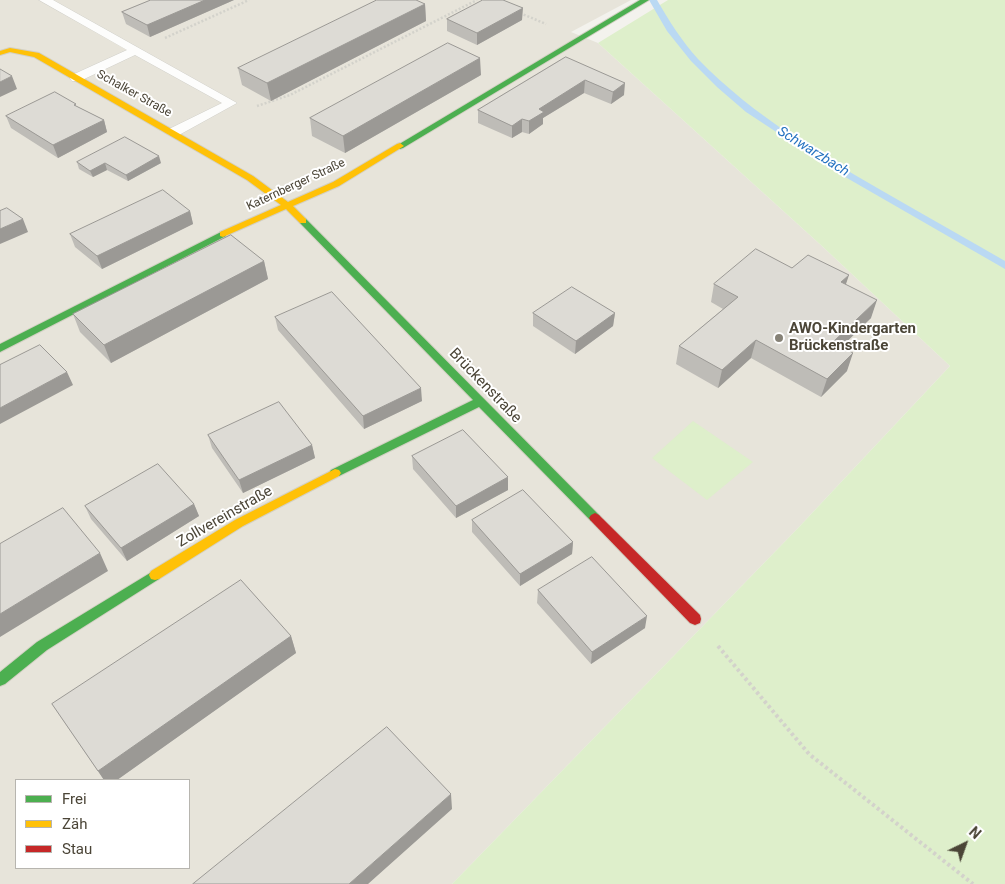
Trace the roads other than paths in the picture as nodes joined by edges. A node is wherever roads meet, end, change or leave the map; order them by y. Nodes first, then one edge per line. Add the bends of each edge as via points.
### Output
1 (45, 0) edge
2 (642, 2) edge
3 (137, 51) junction
4 (0, 53) edge
5 (76, 78) junction
6 (174, 132) junction
7 (250, 178) joint
8 (287, 205) junction
9 (0, 348) edge
10 (479, 402) junction
11 (695, 619) road end
12 (0, 680) edge

1 - 3 lane
2 - 8 street, Katernberger Straße via 336,184
3 - 5 lane
3 - 6 lane via 231,103
4 - 5 street, Schalker Straße via 10,50 36,55
5 - 6 street, Schalker Straße
6 - 7 street, Schalker Straße
7 - 8 street, Brückenstraße
8 - 9 street, Katernberger Straße
8 - 10 street, Brückenstraße
10 - 11 street, Brückenstraße
10 - 12 street, Zollvereinstraße via 239,523 42,646

